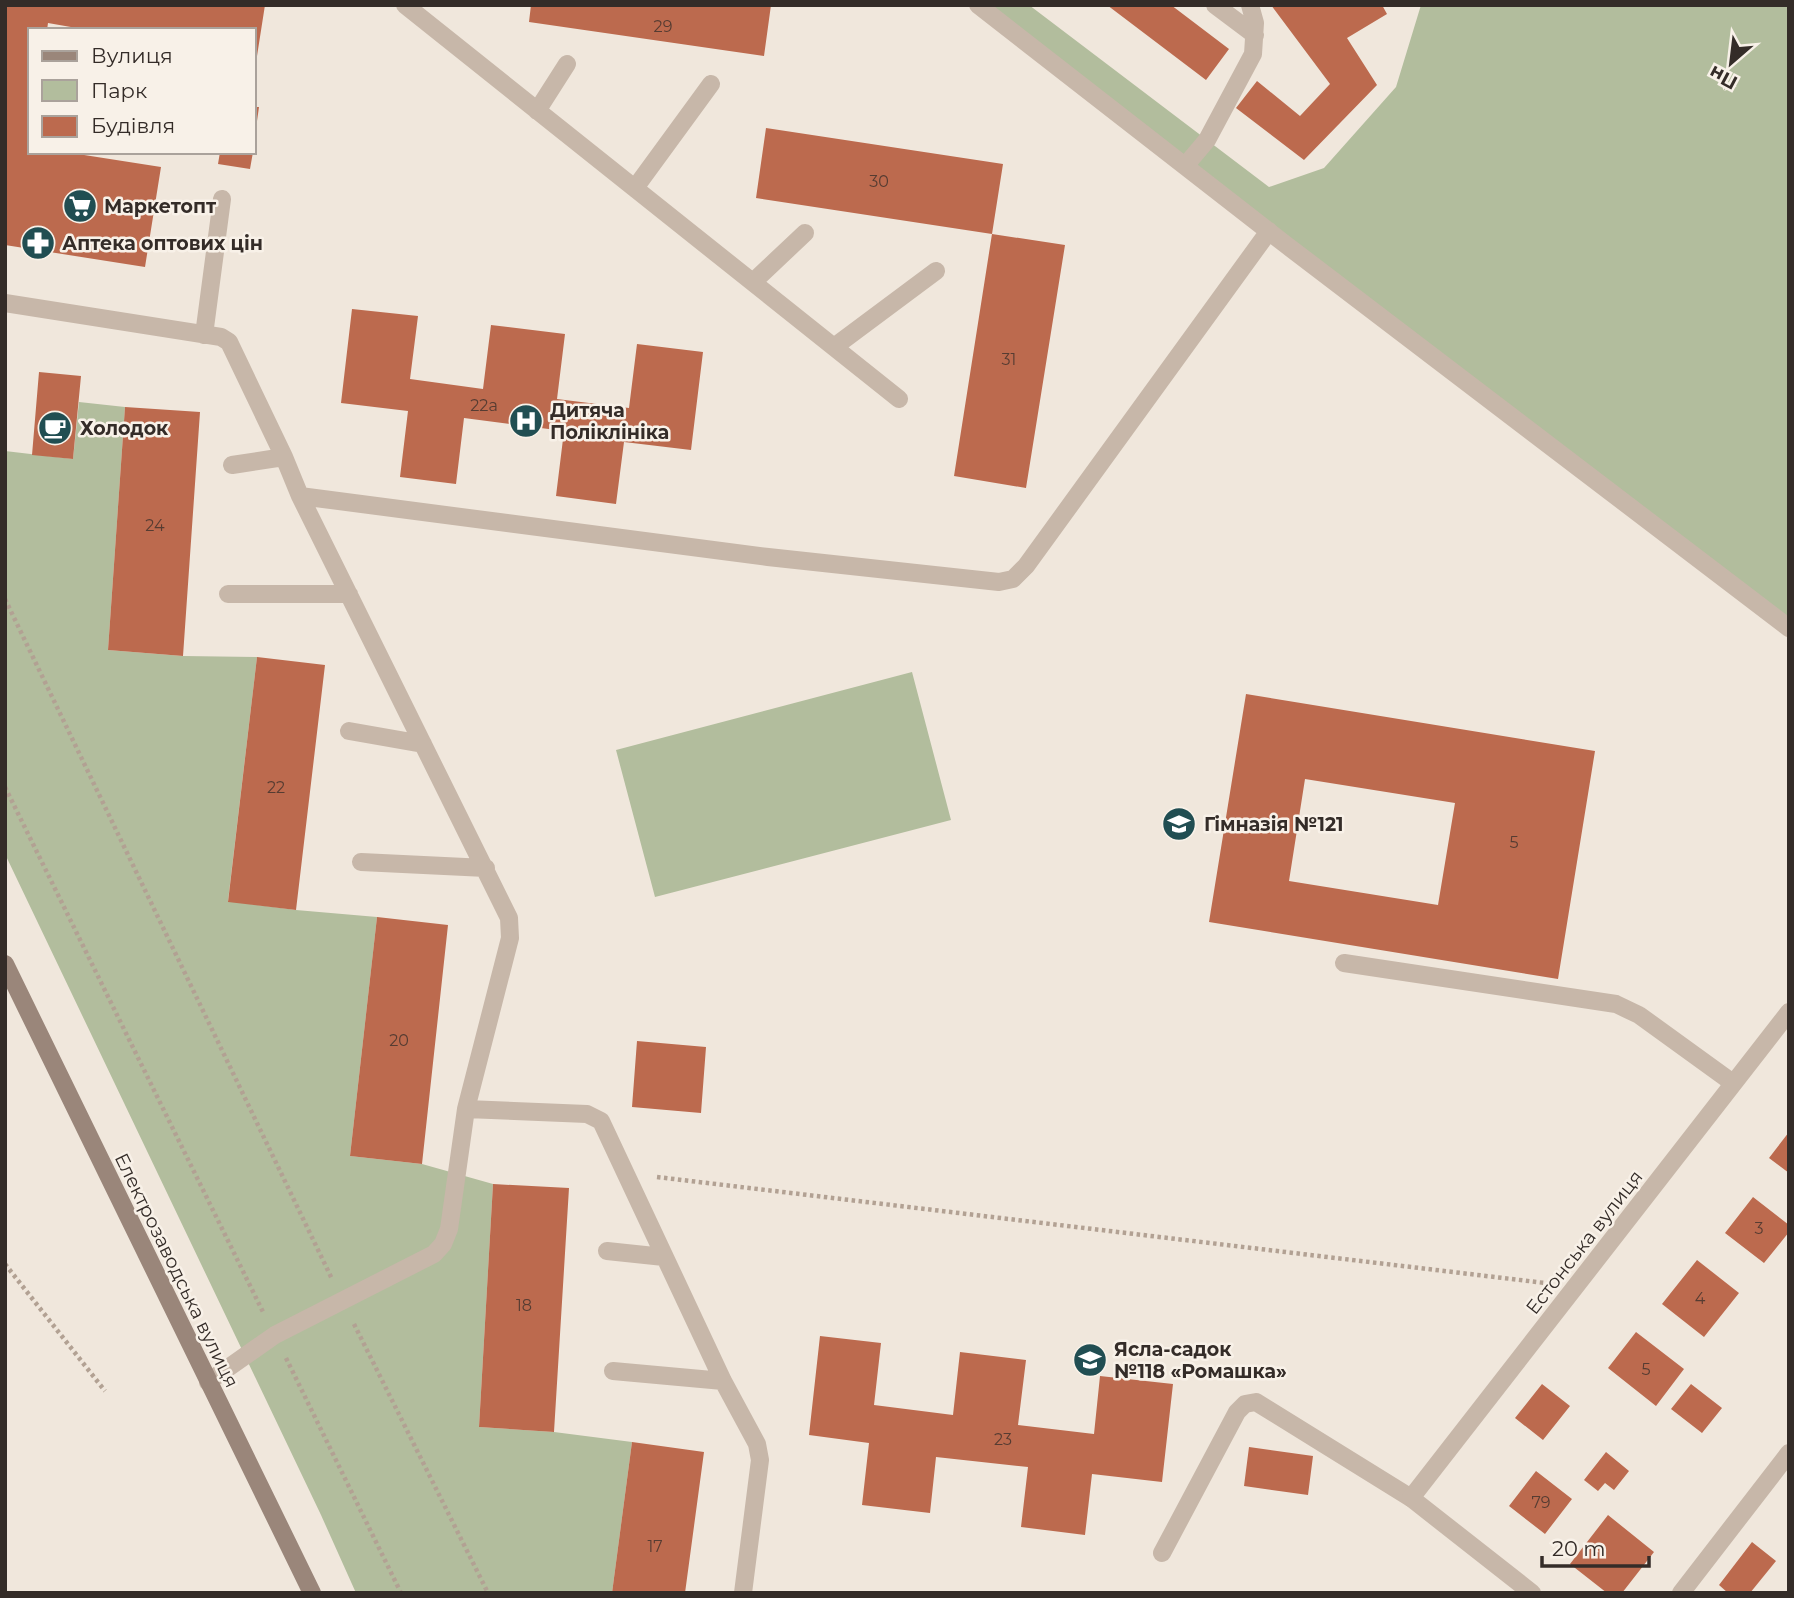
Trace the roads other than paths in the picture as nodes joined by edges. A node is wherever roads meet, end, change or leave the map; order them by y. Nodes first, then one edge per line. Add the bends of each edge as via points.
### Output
1 (978, 5) edge
2 (1215, 5) edge
3 (1250, 5) edge
4 (416, 9) edge
5 (1255, 35) junction
6 (567, 64) dead end
7 (711, 84) dead end
8 (537, 111) junction
9 (1185, 166) junction
10 (635, 188) junction
11 (222, 200) dead end
12 (1269, 231) junction
13 (806, 233) dead end
14 (936, 271) dead end
15 (753, 282) junction
16 (5, 303) edge
17 (204, 335) junction
18 (834, 347) junction
19 (899, 399) dead end
20 (284, 457) junction
21 (233, 466) dead end
22 (300, 496) junction
23 (228, 594) dead end
24 (349, 594) junction
25 (1789, 628) edge
26 (349, 731) dead end
27 (424, 744) junction
28 (361, 862) dead end
29 (486, 868) junction
30 (1344, 963) dead end
31 (5, 964) edge
32 (1789, 1012) edge
33 (1733, 1083) junction
34 (466, 1110) junction
35 (607, 1251) dead end
36 (664, 1257) junction
37 (613, 1371) dead end
38 (723, 1381) junction
39 (208, 1382) junction
40 (1789, 1453) edge
41 (1411, 1498) junction
42 (1162, 1553) dead end
43 (1528, 1591) edge
44 (312, 1593) edge
45 (743, 1593) edge
46 (1681, 1593) edge

1 - 9 street
2 - 5 street
3 - 5 street
4 - 8 street
5 - 9 street via 1253,54 1207,140
6 - 8 street
7 - 10 street
8 - 10 street
9 - 12 street
10 - 15 street
11 - 17 street
12 - 22 street via 1013,579 999,582 768,556
12 - 25 street
13 - 15 street
14 - 18 street
15 - 18 street
16 - 17 street
17 - 20 street via 229,342
18 - 19 street
20 - 21 street
20 - 22 street
22 - 24 street
23 - 24 street
24 - 27 street
26 - 27 street
27 - 29 street
28 - 29 street
29 - 34 street via 509,918 510,938
30 - 33 street via 1616,1004 1639,1015
31 - 39 main road, Електрозаводська вулиця
32 - 33 street, Естонська вулиця
33 - 41 street, Естонська вулиця
34 - 36 street via 587,1114 601,1121
34 - 39 street via 449,1229 434,1254 275,1335
35 - 36 street
36 - 38 street
37 - 38 street
38 - 45 street via 757,1444 760,1460
39 - 44 main road, Електрозаводська вулиця
40 - 46 street
41 - 42 street via 1256,1402 1245,1404
41 - 43 street

